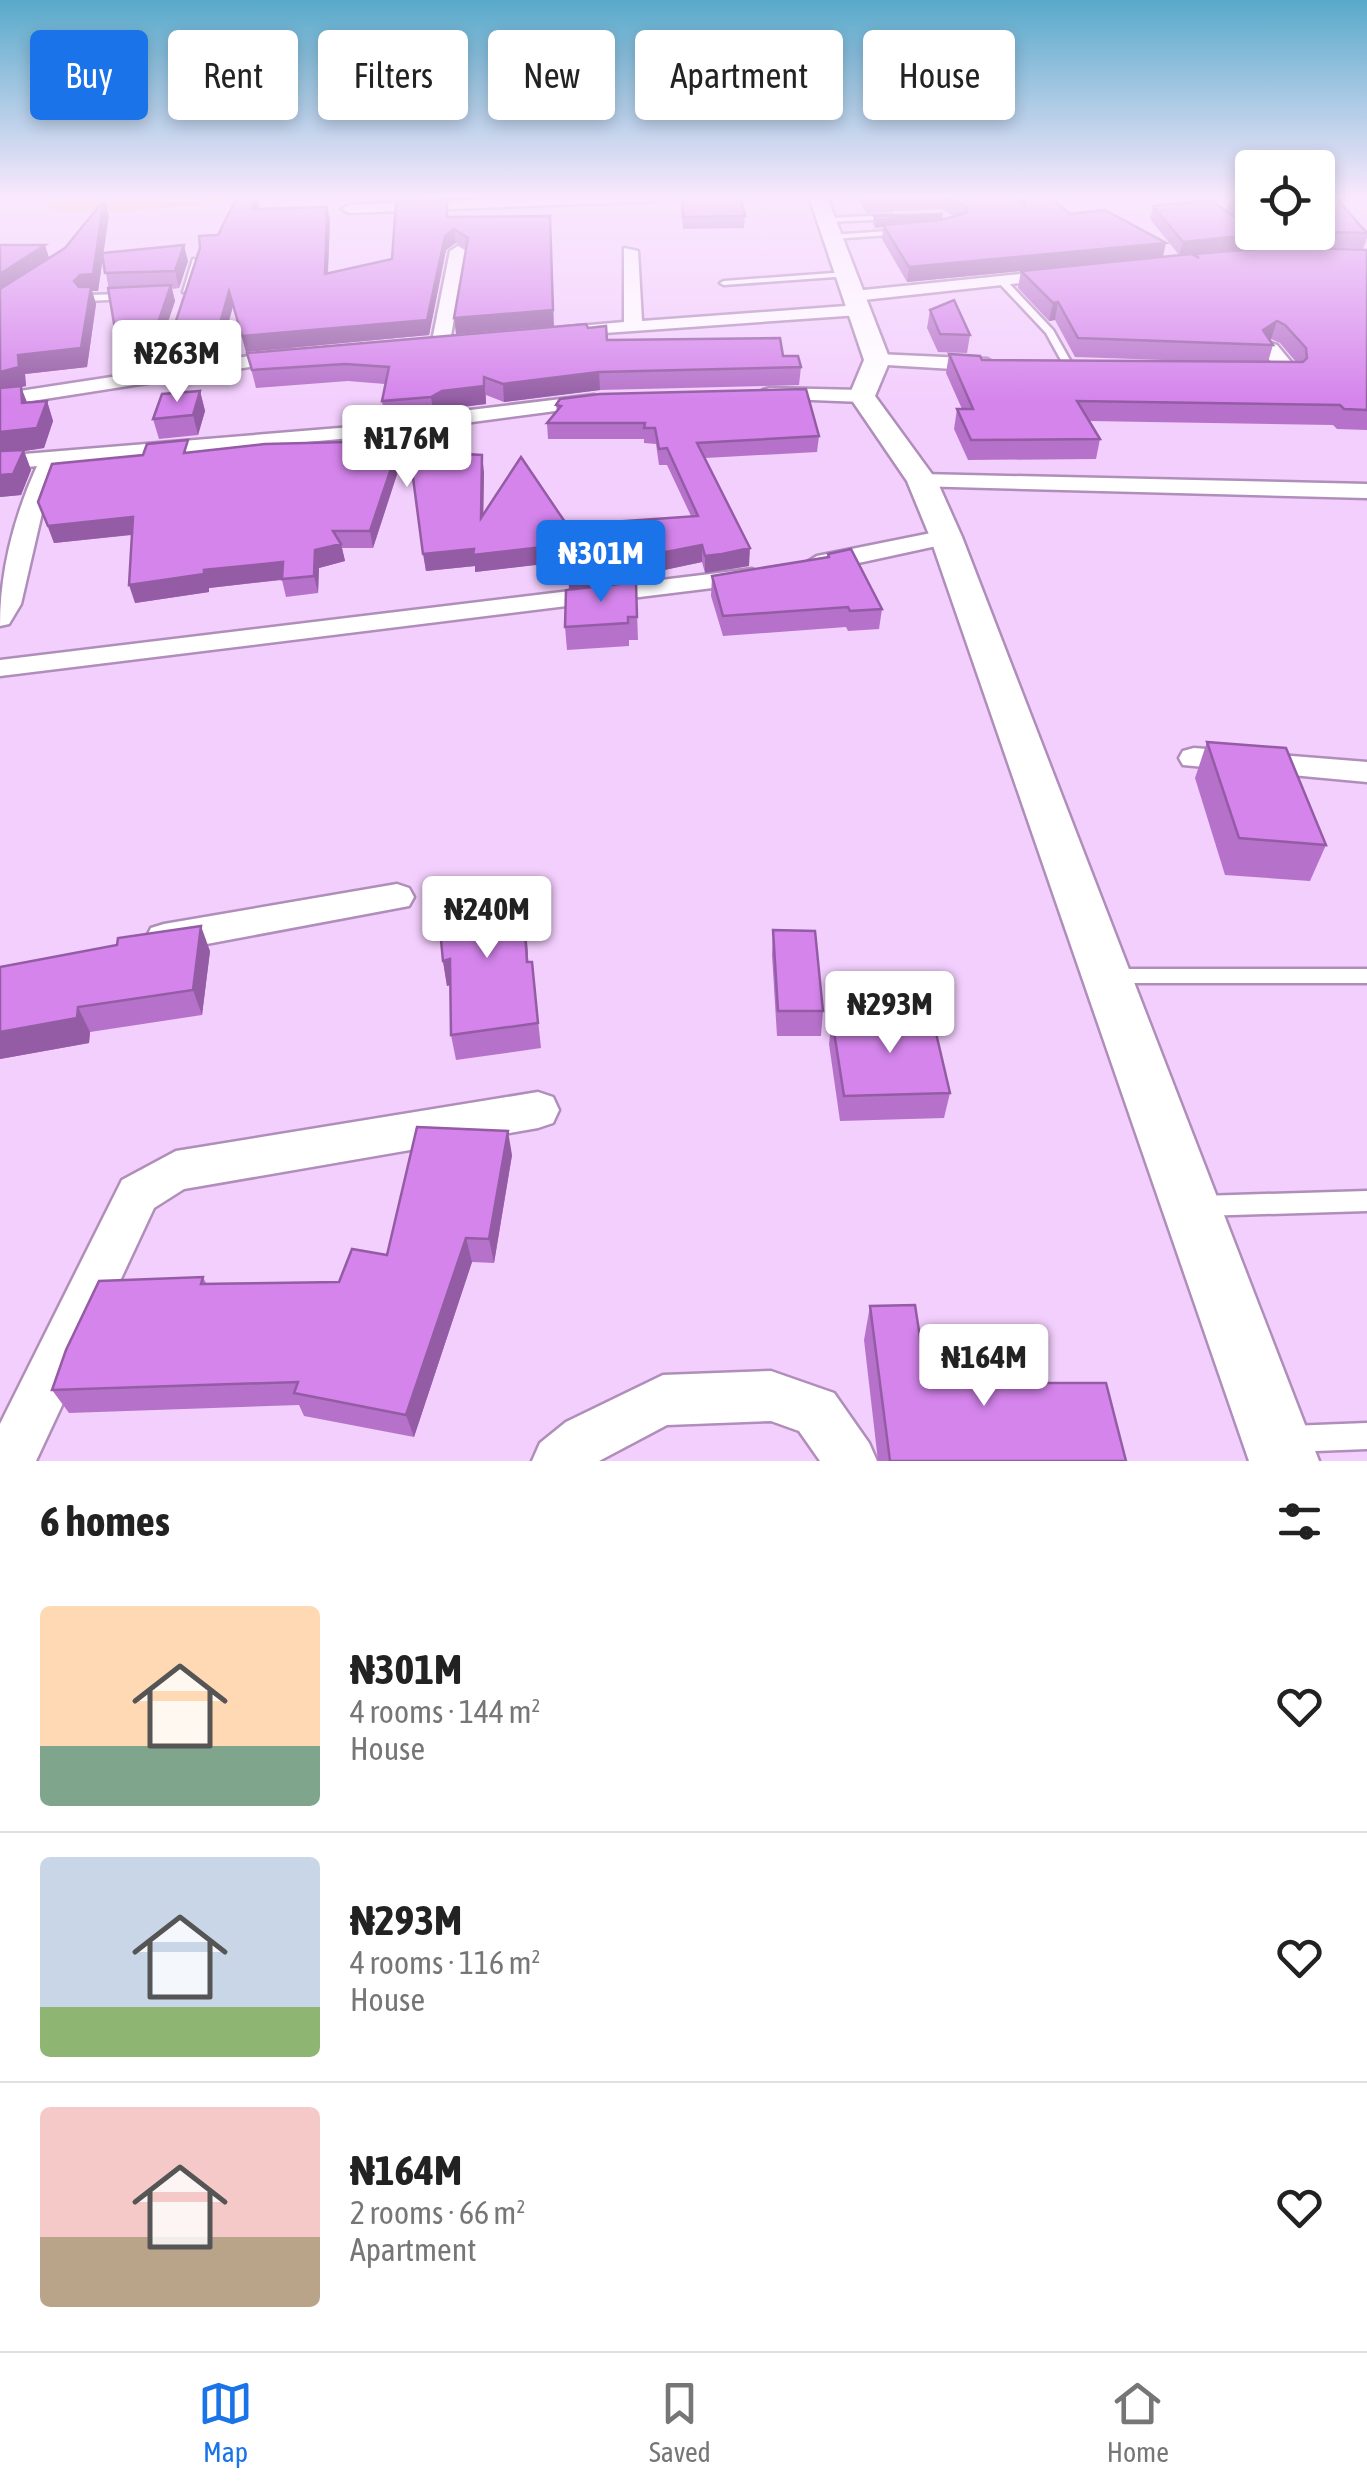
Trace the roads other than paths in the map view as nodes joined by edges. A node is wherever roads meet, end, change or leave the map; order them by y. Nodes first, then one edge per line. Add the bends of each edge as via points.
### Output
1 (195, 265) edge
2 (455, 265) edge
3 (631, 265) edge
4 (801, 265) edge
5 (812, 265) edge
6 (841, 265) edge
7 (897, 265) edge
8 (1076, 274) edge
9 (1002, 282) junction
10 (724, 284) dead end
11 (166, 295) edge
12 (146, 296) edge
13 (86, 298) edge
14 (180, 310) edge
15 (633, 327) junction
16 (556, 333) edge
17 (441, 341) edge
18 (1270, 349) edge
19 (314, 354) edge
20 (1012, 366) edge
21 (1070, 369) edge
22 (1239, 372) edge
23 (160, 373) junction
24 (870, 378) junction
25 (745, 395) edge
26 (0, 400) edge
27 (611, 401) edge
28 (50, 462) junction
29 (0, 464) edge
30 (922, 481) junction
31 (1367, 491) edge
32 (946, 537) junction
33 (0, 618) edge
34 (0, 668) edge
35 (1194, 758) dead end
36 (1367, 772) edge
37 (398, 896) dead end
38 (132, 944) edge
39 (1105, 976) junction
40 (1367, 976) edge
41 (538, 1110) dead end
42 (1367, 1200) edge
43 (1190, 1206) junction
44 (1367, 1436) edge
45 (1280, 1450) edge
46 (8, 1461) edge
47 (558, 1461) edge
48 (851, 1461) edge

1 - 11 lane via 185,294
2 - 17 street
3 - 15 street
4 - 10 lane
5 - 15 street
6 - 24 street
7 - 9 street
8 - 9 street
9 - 21 lane via 1050,332
12 - 13 lane
14 - 23 lane
15 - 16 street
18 - 22 street via 1290,372
19 - 23 street
20 - 24 street
23 - 26 street
24 - 25 street
24 - 30 street
27 - 28 street via 445,419 447,424
28 - 29 street
28 - 33 street
30 - 31 street
30 - 32 street
32 - 34 street via 722,583
32 - 39 street
35 - 36 street
37 - 38 street
39 - 40 lane
39 - 43 street
41 - 46 street via 176,1170 138,1194
42 - 43 lane
43 - 45 street
44 - 45 lane
47 - 48 street via 584,1440 663,1400 771,1396 816,1411

